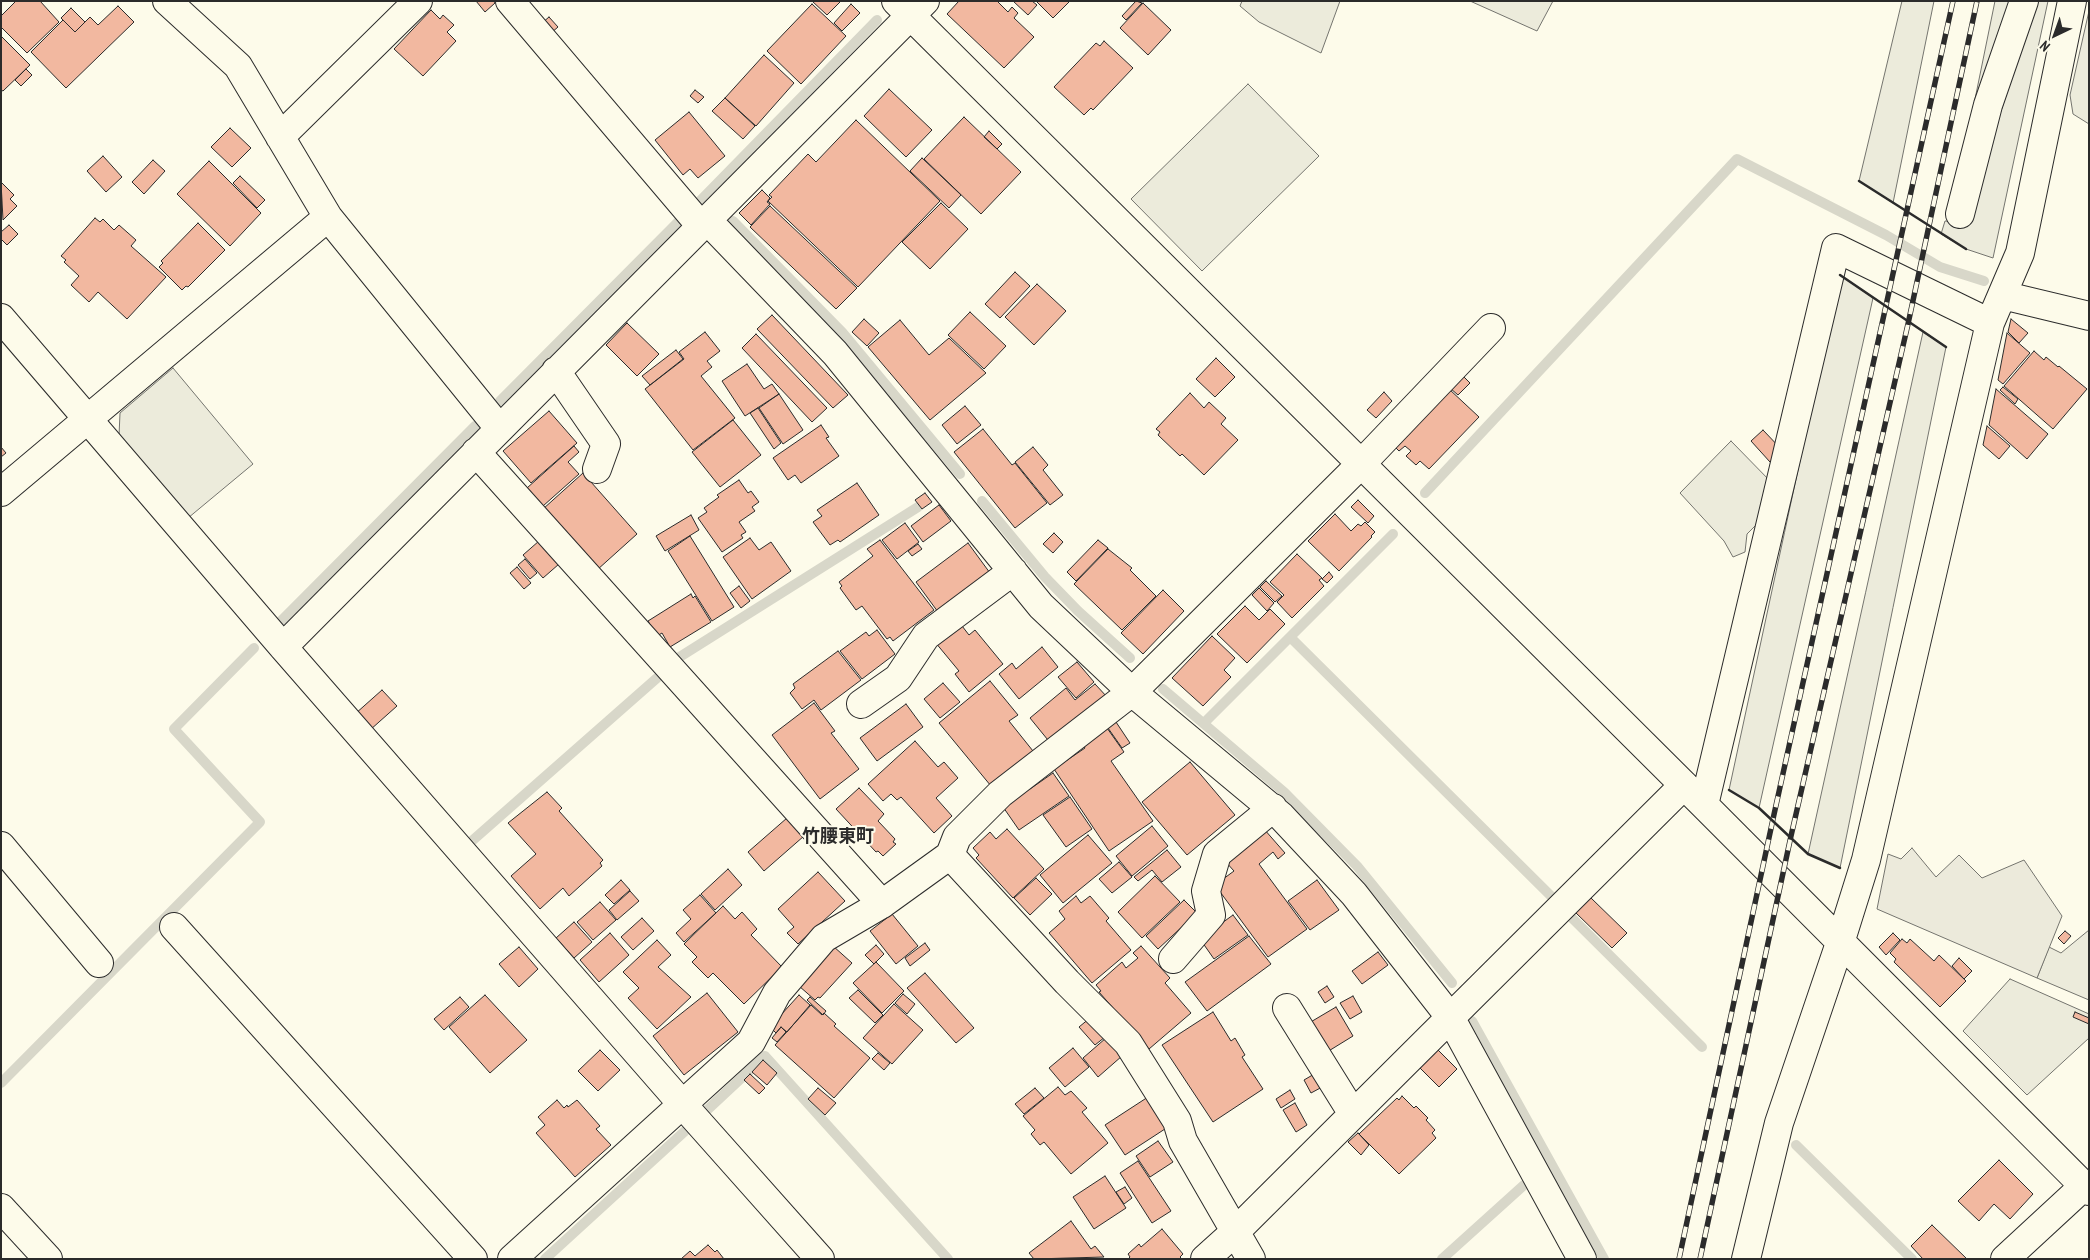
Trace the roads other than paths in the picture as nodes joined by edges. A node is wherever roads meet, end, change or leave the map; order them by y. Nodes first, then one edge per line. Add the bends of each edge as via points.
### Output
1 (166, 1) edge
2 (418, 1) edge
3 (510, 1) edge
4 (2024, 1) edge
5 (2072, 1) edge
6 (910, 6) edge
7 (280, 137) junction
8 (1960, 214) dead end
9 (328, 217) junction
10 (704, 223) junction
11 (2002, 295) junction
12 (2089, 316) edge
13 (1, 318) edge
14 (1990, 323) junction
15 (1491, 328) dead end
16 (556, 371) junction
17 (88, 419) junction
18 (500, 428) junction
19 (476, 452) junction
20 (1361, 464) junction
21 (597, 469) dead end
22 (1, 492) edge
23 (1013, 571) junction
24 (283, 647) junction
25 (1132, 692) junction
26 (861, 704) dead end
27 (1684, 785) junction
28 (1704, 805) junction
29 (1273, 808) junction
30 (1, 846) edge
31 (950, 855) junction
32 (882, 904) junction
33 (174, 927) dead end
34 (1840, 943) junction
35 (1173, 959) dead end
36 (100, 963) dead end
37 (1287, 1008) dead end
38 (1450, 1017) junction
39 (683, 1105) junction
40 (1353, 1114) junction
41 (2085, 1182) edge
42 (1, 1208) edge
43 (1235, 1232) junction
44 (48, 1259) edge
45 (473, 1259) edge
46 (512, 1259) edge
47 (820, 1259) edge
48 (1205, 1259) edge
49 (1251, 1259) edge
50 (1582, 1259) edge
51 (1746, 1259) edge
52 (2005, 1259) edge

1 - 7 street via 238,66
2 - 7 street
3 - 10 street
4 - 8 street via 1988,105
5 - 11 street via 2020,253
6 - 10 street
6 - 20 street
7 - 9 street
9 - 17 street
9 - 18 street
10 - 16 street
10 - 23 street via 835,353
11 - 12 street
11 - 14 street
13 - 17 street
14 - 28 street via 1836,248
14 - 34 street via 1866,860
15 - 20 street
16 - 18 street
16 - 21 street via 606,444
17 - 22 street
17 - 24 street
18 - 19 street
19 - 24 street
19 - 32 street
20 - 25 street
20 - 27 street
23 - 25 street via 1041,606
23 - 26 street via 926,636 898,678
24 - 39 street
25 - 29 street
25 - 31 street via 1000,794 958,837
27 - 28 street
27 - 38 street
28 - 34 street
29 - 35 street via 1217,854 1206,891 1211,915
29 - 38 street via 1354,894
30 - 36 street
31 - 32 street
31 - 43 street via 1128,1043 1177,1121 1183,1141
32 - 39 street via 824,938 777,993 751,1042
33 - 45 street
34 - 41 street
34 - 51 street via 1779,1123
37 - 40 street
38 - 40 street
38 - 50 street
39 - 46 street
39 - 47 street
40 - 43 street
41 - 52 street
42 - 44 street
43 - 48 street
43 - 49 street

